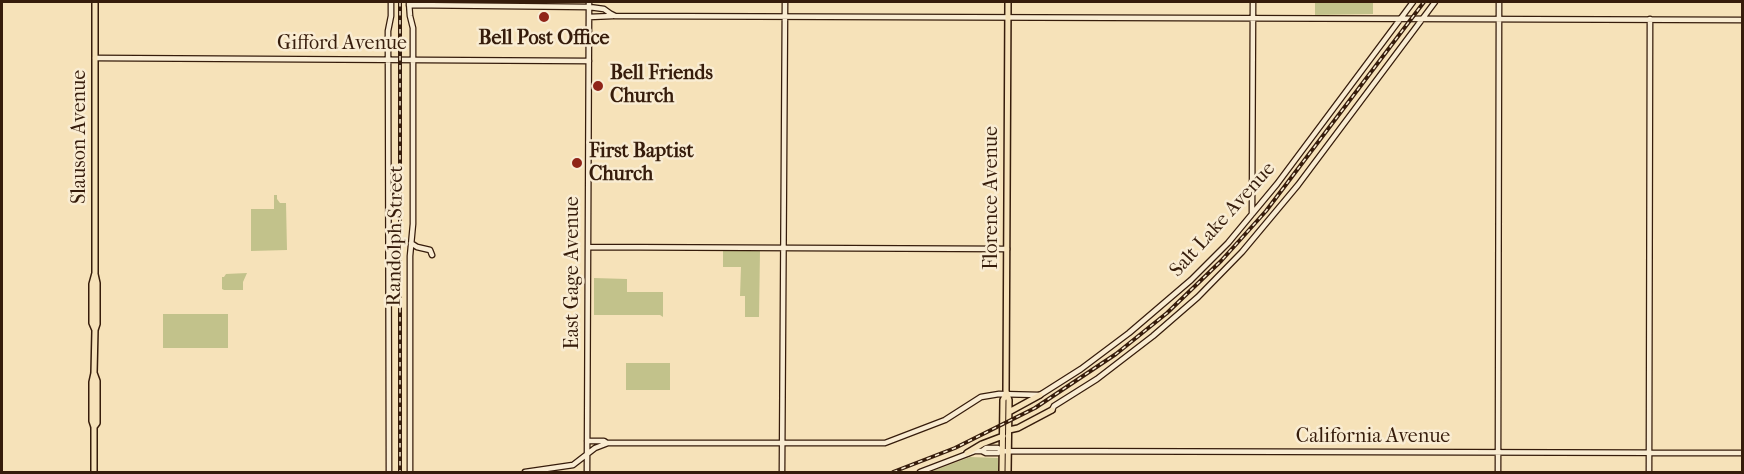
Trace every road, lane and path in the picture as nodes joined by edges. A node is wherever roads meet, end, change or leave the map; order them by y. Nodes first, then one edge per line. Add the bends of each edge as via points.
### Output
1 (95, 2) edge
2 (391, 2) edge
3 (785, 2) edge
4 (1008, 2) edge
5 (1253, 2) edge
6 (1413, 2) edge
7 (1435, 2) edge
8 (1499, 2) edge
9 (410, 3) edge
10 (589, 4) edge
11 (589, 16) junction
12 (615, 16) junction
13 (785, 16) junction
14 (1008, 17) junction
15 (1253, 18) junction
16 (1400, 19) junction
17 (1422, 19) junction
18 (1499, 19) junction
19 (1650, 19) junction
20 (1743, 20) edge
21 (95, 58) junction
22 (388, 60) junction
23 (413, 60) junction
24 (589, 61) junction
25 (1252, 214) junction
26 (411, 243) junction
27 (588, 247) junction
28 (783, 248) junction
29 (1007, 249) junction
30 (432, 255) dead end
31 (1006, 394) junction
32 (1040, 395) junction
33 (1052, 410) joint
34 (1009, 412) junction
35 (1009, 430) junction
36 (1003, 436) junction
37 (587, 441) junction
38 (608, 443) junction
39 (782, 443) junction
40 (1006, 451) junction
41 (1498, 452) junction
42 (1650, 452) junction
43 (967, 453) junction
44 (1743, 453) edge
45 (587, 455) junction
46 (587, 466) junction
47 (567, 467) junction
48 (95, 472) edge
49 (389, 472) edge
50 (410, 472) edge
51 (525, 472) edge
52 (587, 472) edge
53 (782, 472) edge
54 (920, 472) edge
55 (1002, 472) edge
56 (1008, 472) edge
57 (1498, 472) edge
58 (1649, 472) edge

1 - 21 main road, Slauson Avenue
2 - 22 street, Randolph Street
3 - 13 street
4 - 14 main road, Florence Avenue
5 - 15 street
6 - 16 street, Salt Lake Avenue
7 - 17 street, Salt Lake Avenue
8 - 18 street
9 - 10 street
9 - 23 street, Randolph Street
10 - 11 street, East Gage Avenue
10 - 12 street
11 - 12 street
11 - 24 street, East Gage Avenue
12 - 13 street
13 - 14 street
13 - 28 street
14 - 15 street
14 - 29 main road, Florence Avenue
15 - 16 street
15 - 25 street
16 - 17 street
16 - 25 street, Salt Lake Avenue
17 - 18 street
17 - 33 street, Salt Lake Avenue via 1242,252 1164,327
18 - 19 street
18 - 41 street
19 - 20 street
19 - 42 street
21 - 22 street, Gifford Avenue
21 - 48 main road, Slauson Avenue
22 - 23 street, Gifford Avenue
22 - 49 street, Randolph Street
23 - 24 street, Gifford Avenue
23 - 26 street, Randolph Street
24 - 27 street, East Gage Avenue
25 - 32 street, Salt Lake Avenue via 1194,277 1157,310 1082,369
26 - 30 street via 430,250
26 - 50 street, Randolph Street
27 - 28 street
27 - 37 street, East Gage Avenue
28 - 29 street
28 - 39 street
29 - 31 main road, Florence Avenue
31 - 32 street
31 - 34 main road
31 - 36 main road
31 - 39 street via 981,397 945,420 885,443
32 - 34 main road
33 - 35 main road
34 - 35 main road
35 - 40 main road
36 - 40 main road
36 - 43 main road
37 - 38 street
37 - 45 street, East Gage Avenue
38 - 39 street
38 - 45 street
39 - 53 street
40 - 41 street, California Avenue
40 - 43 street
40 - 55 main road
40 - 56 main road
41 - 42 street, California Avenue
41 - 57 street
42 - 44 street, California Avenue
42 - 58 street
43 - 54 street
45 - 46 street, East Gage Avenue
45 - 47 street
46 - 47 street
46 - 52 street, East Gage Avenue
47 - 51 street

